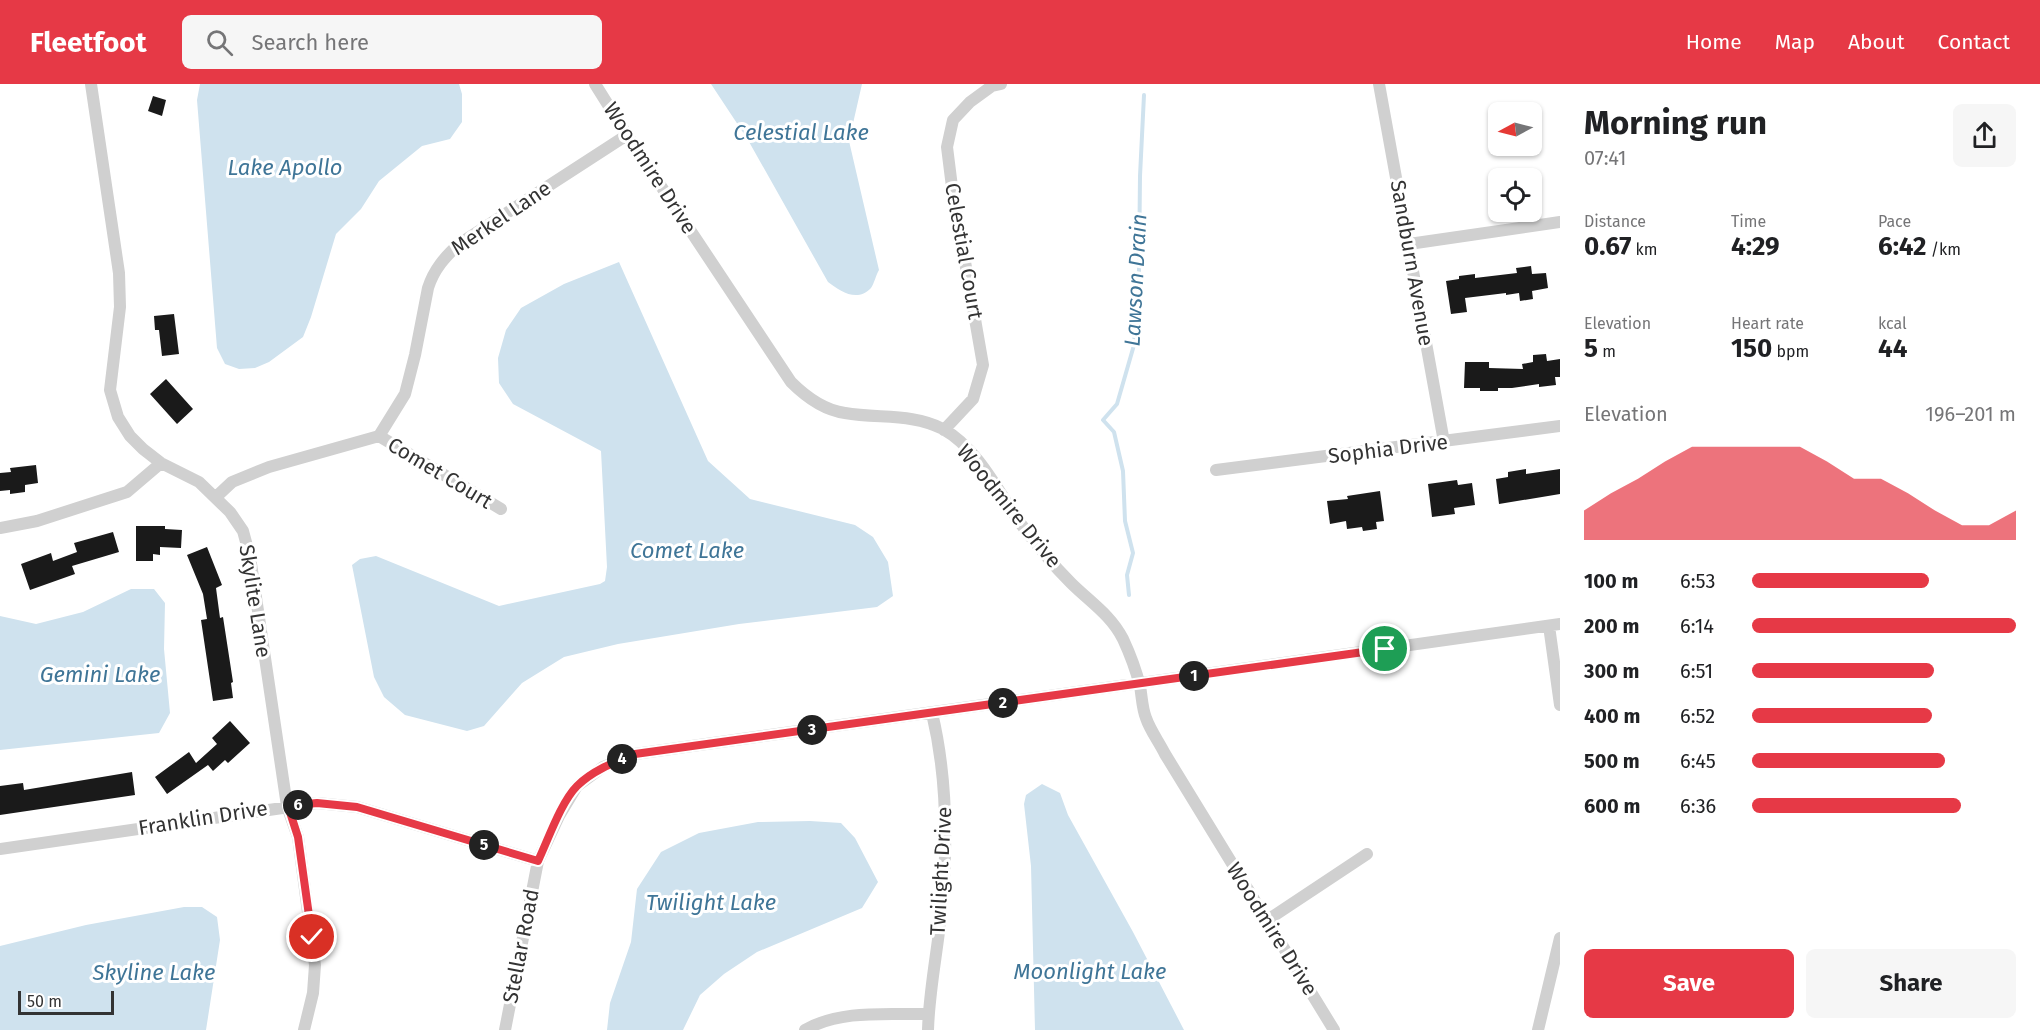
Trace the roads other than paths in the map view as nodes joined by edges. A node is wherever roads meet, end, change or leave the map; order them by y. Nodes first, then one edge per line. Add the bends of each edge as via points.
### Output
1 (91, 84) edge
2 (595, 84) edge
3 (1001, 84) edge
4 (1379, 84) edge
5 (627, 135) junction
6 (1560, 222) edge
7 (1409, 244) junction
8 (1560, 426) edge
9 (944, 430) junction
10 (379, 436) junction
11 (1444, 442) junction
12 (161, 463) junction
13 (1216, 470) dead end
14 (216, 497) junction
15 (501, 509) dead end
16 (0, 528) edge
17 (1554, 625) edge
18 (1139, 684) junction
19 (1560, 705) edge
20 (932, 713) junction
21 (288, 806) junction
22 (0, 849) edge
23 (1367, 854) dead end
24 (538, 861) junction
25 (1266, 921) junction
26 (1560, 938) edge
27 (928, 1014) junction
28 (304, 1030) edge
29 (505, 1030) edge
30 (806, 1030) edge
31 (928, 1030) edge
32 (1334, 1030) edge
33 (1538, 1030) edge

1 - 12 street, Skylite Lane via 119,273 120,307 111,392 118,417 130,436
2 - 5 street, Woodmire Drive
3 - 9 street, Celestial Court via 970,102 953,120 947,147 983,365 973,399
4 - 7 street, Sandburn Avenue
5 - 9 street, Woodmire Drive via 791,382 803,394 845,413 897,416
5 - 10 street, Merkel Lane via 446,256 431,277 405,394
6 - 7 street
7 - 11 street, Sandburn Avenue
8 - 11 street, Sophia Drive
9 - 18 street, Woodmire Drive via 978,462 1057,568 1108,617 1122,637
10 - 14 street via 269,467 232,482
10 - 15 street, Comet Court
11 - 13 street, Sophia Drive
12 - 14 street, Skylite Lane via 199,482
12 - 16 street via 127,492 37,521
14 - 21 street, Skylite Lane via 243,531 250,557
17 - 18 street
17 - 19 street
18 - 20 street
18 - 25 street, Woodmire Drive via 1146,718 1160,745
20 - 24 street via 635,754 603,767 577,786
20 - 27 street, Twilight Drive via 941,751 946,853
21 - 22 street, Franklin Drive
21 - 24 street, Franklin Drive via 317,803 357,807
21 - 28 street, Skylite Lane via 298,837 315,965
23 - 25 street
24 - 29 street, Stellar Road
25 - 32 street, Woodmire Drive
26 - 33 street
27 - 30 street via 848,1017
27 - 31 street, Twilight Drive

